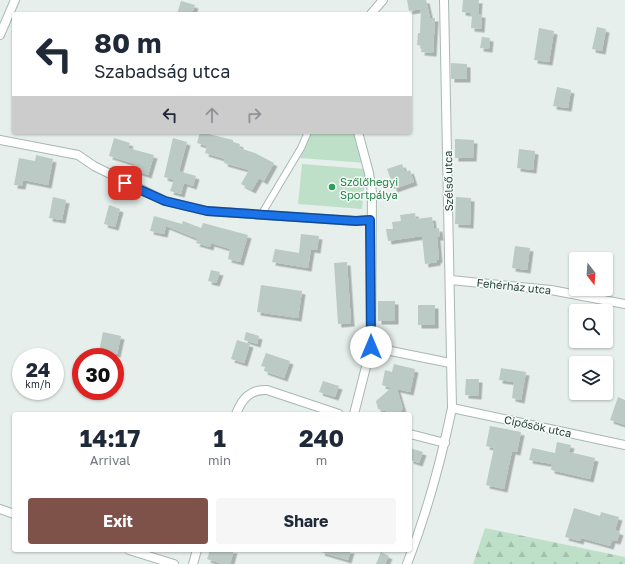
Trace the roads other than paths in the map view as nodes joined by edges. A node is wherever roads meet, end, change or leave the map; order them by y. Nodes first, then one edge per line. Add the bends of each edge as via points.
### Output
1 (15, 0) edge
2 (383, 0) edge
3 (444, 0) edge
4 (373, 12) edge
5 (0, 35) edge
6 (307, 134) edge
7 (359, 134) edge
8 (0, 140) edge
9 (261, 215) junction
10 (370, 220) junction
11 (451, 280) junction
12 (625, 304) edge
13 (371, 347) junction
14 (450, 363) junction
15 (452, 408) junction
16 (237, 412) edge
17 (333, 412) edge
18 (355, 412) edge
19 (412, 435) edge
20 (445, 444) junction
21 (625, 445) edge
22 (0, 510) edge
23 (12, 513) edge
24 (135, 552) edge
25 (196, 552) edge
26 (412, 552) edge
27 (412, 552) edge
28 (174, 564) edge
29 (193, 564) edge
30 (407, 564) edge

1 - 5 street
2 - 4 street
3 - 11 street, Szélső utca
6 - 9 street
7 - 10 street via 372,192
8 - 9 street via 78,155 94,166 165,201 207,211
9 - 10 street
10 - 13 street
11 - 12 street, Fehérház utca via 551,290
11 - 14 street, Szélső utca
13 - 14 street
13 - 18 street
14 - 15 street, Szélső utca
15 - 20 street, Szélső utca
15 - 21 street, Cipősök utca
16 - 17 street via 241,402 251,392 258,390 267,390
19 - 20 street
20 - 26 street, Szélső utca via 422,527
22 - 23 street
24 - 28 street
25 - 29 street
27 - 30 street, Szélső utca

